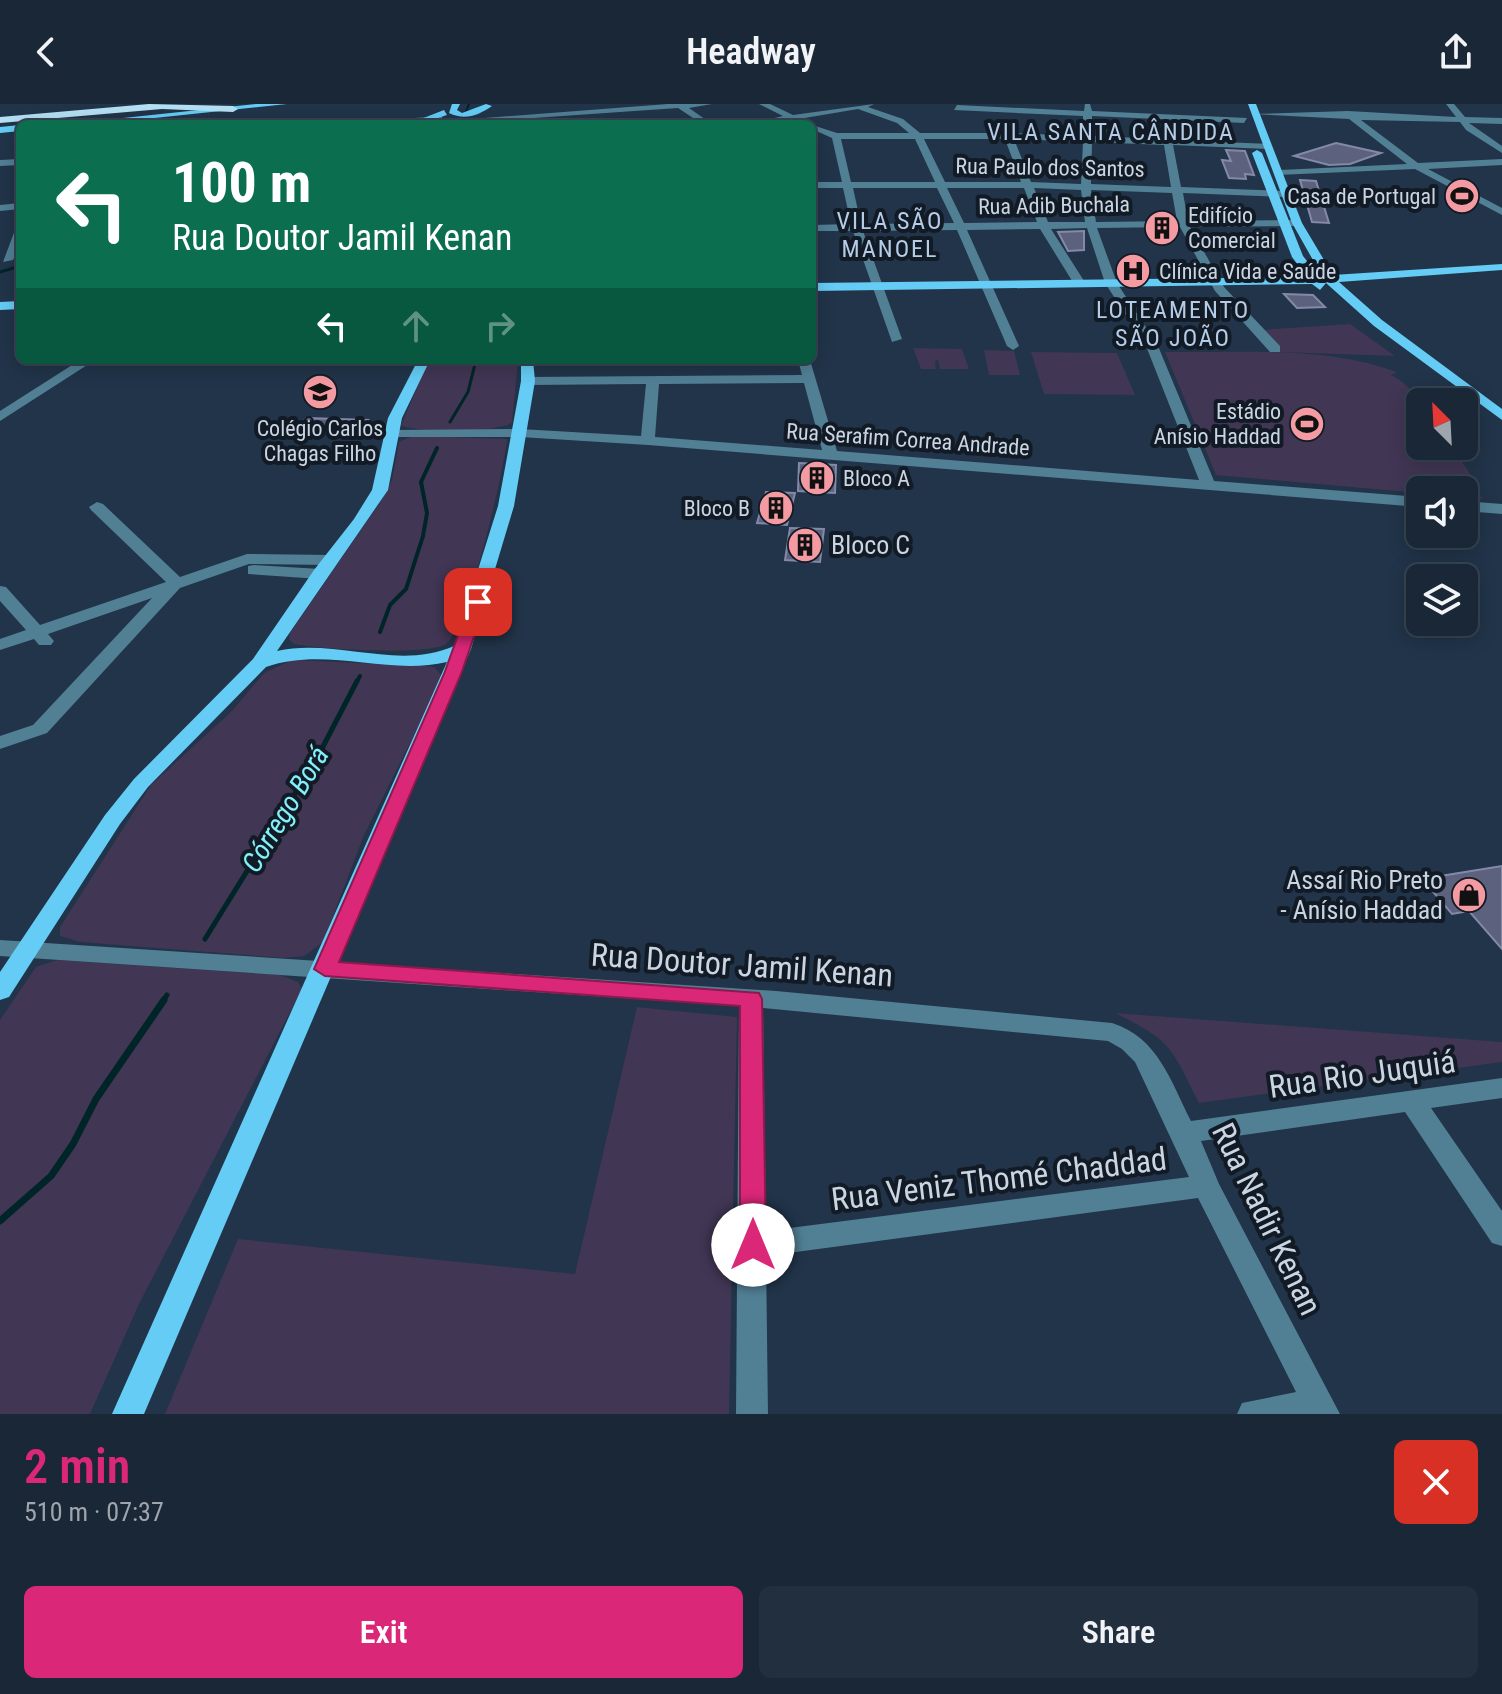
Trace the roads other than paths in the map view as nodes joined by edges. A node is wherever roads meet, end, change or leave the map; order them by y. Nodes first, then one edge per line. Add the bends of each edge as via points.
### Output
1 (108, 104) edge
2 (123, 104) edge
3 (184, 104) edge
4 (283, 104) edge
5 (454, 104) edge
6 (556, 104) edge
7 (708, 104) edge
8 (763, 104) edge
9 (892, 104) edge
10 (1240, 104) edge
11 (1341, 104) edge
12 (1450, 104) edge
13 (488, 105) edge
14 (678, 105) edge
15 (864, 106) edge
16 (952, 106) edge
17 (600, 108) edge
18 (233, 109) junction
19 (1088, 110) edge
20 (979, 113) junction
21 (1164, 113) junction
22 (1255, 113) edge
23 (0, 115) edge
24 (56, 116) junction
25 (1350, 117) junction
26 (441, 118) edge
27 (113, 120) edge
28 (473, 120) edge
29 (521, 120) edge
30 (702, 120) edge
31 (799, 120) edge
32 (811, 120) edge
33 (1244, 120) junction
34 (1461, 120) junction
35 (1502, 121) edge
36 (816, 128) edge
37 (836, 136) junction
38 (918, 136) junction
39 (1008, 136) junction
40 (1088, 139) junction
41 (1168, 143) junction
42 (1254, 145) junction
43 (1268, 146) junction
44 (1502, 150) edge
45 (1502, 162) edge
46 (1416, 166) junction
47 (1266, 172) junction
48 (1280, 173) junction
49 (816, 185) edge
50 (846, 185) junction
51 (940, 185) junction
52 (1028, 185) junction
53 (1086, 187) junction
54 (1176, 190) junction
55 (1272, 194) junction
56 (1286, 194) junction
57 (1502, 212) edge
58 (1282, 223) junction
59 (1297, 223) junction
60 (1183, 224) junction
61 (1091, 225) junction
62 (960, 226) junction
63 (1044, 226) junction
64 (816, 228) edge
65 (857, 228) junction
66 (16, 237) edge
67 (3, 260) edge
68 (1502, 267) edge
69 (1502, 275) edge
70 (1404, 278) junction
71 (1326, 283) junction
72 (1080, 284) junction
73 (1112, 286) junction
74 (1217, 286) junction
75 (816, 287) edge
76 (990, 288) junction
77 (878, 290) junction
78 (816, 294) edge
79 (896, 339) dead end
80 (1013, 346) dead end
81 (1275, 349) dead end
82 (1426, 361) junction
83 (1411, 362) junction
84 (83, 364) edge
85 (422, 364) edge
86 (805, 364) edge
87 (528, 370) edge
88 (809, 379) junction
89 (653, 380) junction
90 (1445, 388) edge
91 (1478, 413) edge
92 (2, 414) edge
93 (1502, 416) edge
94 (1502, 432) edge
95 (520, 433) junction
96 (392, 434) junction
97 (648, 441) junction
98 (830, 454) junction
99 (1208, 484) junction
100 (1406, 501) edge
101 (97, 507) dead end
102 (1478, 507) edge
103 (1502, 509) edge
104 (249, 565) junction
105 (325, 567) junction
106 (176, 582) junction
107 (0, 591) edge
108 (159, 600) junction
109 (41, 636) junction
110 (277, 639) junction
111 (0, 645) edge
112 (296, 654) junction
113 (0, 656) edge
114 (260, 663) junction
115 (445, 667) junction
116 (0, 743) edge
117 (0, 948) edge
118 (27, 950) junction
119 (325, 969) junction
120 (0, 991) edge
121 (751, 999) junction
122 (1145, 1056) joint
123 (1502, 1088) edge
124 (1412, 1101) junction
125 (1184, 1133) junction
126 (1206, 1186) junction
127 (1502, 1234) edge
128 (753, 1245) junction
129 (1321, 1408) edge
130 (128, 1414) edge
131 (752, 1414) edge
132 (1253, 1414) edge

1 - 23 highway
2 - 23 highway
3 - 24 highway
4 - 18 main road
5 - 13 main road via 452,111 462,115
5 - 26 main road
6 - 29 street
7 - 14 street
8 - 31 street
9 - 15 street
10 - 33 main road
11 - 25 street
12 - 34 street
14 - 17 street
14 - 30 street
15 - 32 street
15 - 38 street via 900,121
16 - 20 street
17 - 29 street
18 - 24 highway via 166,107
18 - 27 main road
19 - 20 street
19 - 21 street
19 - 40 street
20 - 39 street
21 - 33 street
21 - 41 street
22 - 25 street
22 - 33 main road
22 - 43 main road
23 - 24 highway
25 - 34 street
25 - 46 street
26 - 28 main road
33 - 42 main road
34 - 35 street
34 - 44 street
36 - 37 street
37 - 38 street
37 - 50 street
38 - 39 street
38 - 51 street
39 - 40 street
39 - 52 street
40 - 41 street
40 - 53 street
41 - 42 street
41 - 54 street
42 - 43 street
42 - 47 main road
43 - 48 main road
45 - 46 street
46 - 48 street
46 - 57 street
47 - 48 main road
47 - 55 main road
48 - 56 main road
49 - 50 street, Rua Paulo dos Santos
50 - 51 street, Rua Paulo dos Santos
50 - 65 street
51 - 52 street, Rua Paulo dos Santos
51 - 62 street
52 - 53 street, Rua Paulo dos Santos
52 - 63 street
53 - 54 street, Rua Paulo dos Santos
53 - 61 street
54 - 55 street, Rua Paulo dos Santos
54 - 60 street
55 - 56 street, Rua Paulo dos Santos
55 - 58 main road
56 - 59 main road
58 - 59 street, Rua Adib Buchala
58 - 60 street, Rua Adib Buchala
58 - 71 main road
59 - 71 main road
60 - 61 street, Rua Adib Buchala
60 - 74 street
61 - 63 street, Rua Adib Buchala
61 - 73 street
62 - 63 street, Rua Adib Buchala
62 - 65 street, Rua Adib Buchala
62 - 76 street
63 - 72 street
64 - 65 street, Rua Adib Buchala
65 - 77 street
66 - 67 street
68 - 70 main road
69 - 70 main road
70 - 71 main road
71 - 74 main road
71 - 82 main road
71 - 83 main road
72 - 73 main road
72 - 76 main road
73 - 74 main road
73 - 76 main road
73 - 99 street via 1152,346
74 - 81 street
75 - 77 main road
76 - 77 main road
76 - 80 street
77 - 78 main road
77 - 79 street
82 - 83 main road
82 - 93 main road
83 - 90 main road
84 - 92 street
85 - 96 main road
86 - 88 street
87 - 89 street
87 - 95 main road
88 - 89 street
88 - 98 street
89 - 97 street
91 - 94 main road
95 - 96 street, Rua Serafim Correa Andrade
95 - 97 street, Rua Serafim Correa Andrade
95 - 115 main road via 506,506 462,649
96 - 105 main road via 380,490
97 - 98 street, Rua Serafim Correa Andrade
98 - 99 street, Rua Serafim Correa Andrade
99 - 100 street, Rua Serafim Correa Andrade
101 - 106 street
102 - 103 street
104 - 105 street
104 - 106 street
104 - 108 street
105 - 110 main road
106 - 108 street
106 - 109 street
107 - 109 street
108 - 109 street
108 - 116 street via 40,729
109 - 111 street
109 - 113 street
110 - 112 main road
110 - 114 main road
112 - 114 main road
112 - 115 main road
114 - 118 main road via 141,783
115 - 119 main road
117 - 118 street, Rua Doutor Jamil Kenan
118 - 119 street, Rua Doutor Jamil Kenan
118 - 120 main road
119 - 121 street, Rua Doutor Jamil Kenan
119 - 130 main road
121 - 122 street, Rua Doutor Jamil Kenan via 1086,1028 1112,1032
121 - 128 street
122 - 125 street, Rua Nadir Kenan
123 - 124 street, Rua Rio Juquiá
124 - 125 street, Rua Rio Juquiá
124 - 127 street
125 - 126 street, Rua Nadir Kenan
126 - 128 street, Rua Veniz Thomé Chaddad
126 - 129 street, Rua Nadir Kenan
128 - 131 street
129 - 132 street

